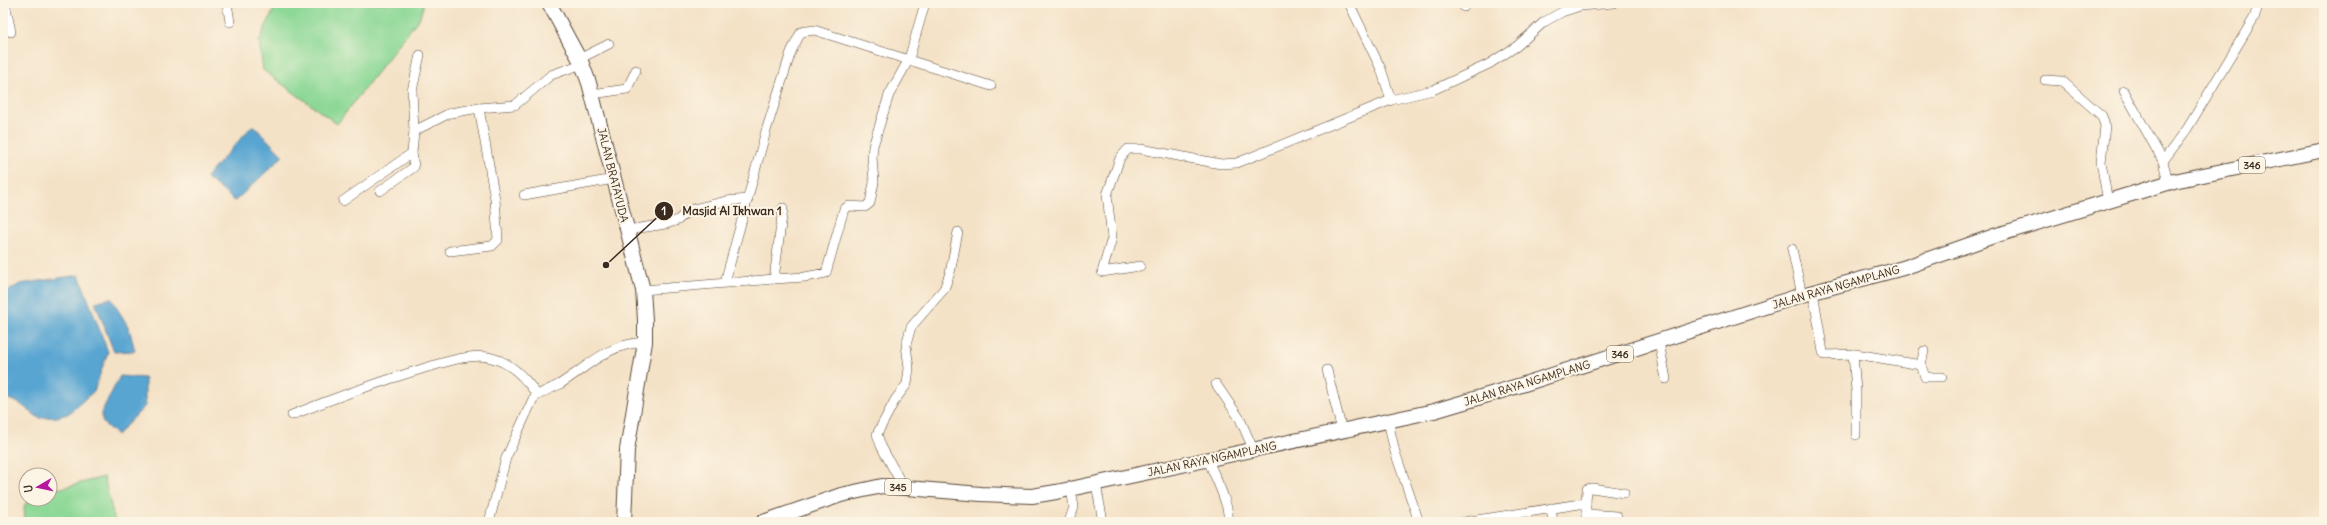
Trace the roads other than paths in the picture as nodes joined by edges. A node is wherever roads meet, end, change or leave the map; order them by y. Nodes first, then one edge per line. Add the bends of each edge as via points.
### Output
1 (5, 3) edge
2 (227, 3) edge
3 (549, 3) edge
4 (925, 3) edge
5 (1349, 3) edge
6 (1613, 3) edge
7 (2259, 3) edge
8 (230, 22) dead end
9 (11, 32) dead end
10 (609, 44) dead end
11 (420, 55) dead end
12 (909, 60) junction
13 (580, 61) junction
14 (636, 70) dead end
15 (2045, 80) dead end
16 (991, 86) dead end
17 (2124, 91) dead end
18 (592, 94) junction
19 (1391, 100) junction
20 (479, 108) junction
21 (414, 131) junction
22 (412, 153) junction
23 (2323, 154) edge
24 (2163, 161) junction
25 (614, 179) junction
26 (2174, 182) junction
27 (380, 191) dead end
28 (524, 195) dead end
29 (748, 199) junction
30 (343, 201) dead end
31 (2108, 202) junction
32 (783, 208) dead end
33 (627, 230) junction
34 (958, 232) dead end
35 (1792, 249) dead end
36 (450, 250) dead end
37 (1140, 266) dead end
38 (774, 279) junction
39 (725, 282) junction
40 (643, 290) junction
41 (1808, 293) junction
42 (645, 342) junction
43 (1659, 342) junction
44 (1924, 351) dead end
45 (1853, 354) junction
46 (1921, 365) junction
47 (1327, 370) dead end
48 (1942, 378) dead end
49 (1666, 379) dead end
50 (1216, 384) dead end
51 (537, 395) junction
52 (292, 415) dead end
53 (1388, 421) junction
54 (1342, 431) junction
55 (1856, 435) dead end
56 (1254, 451) junction
57 (1208, 460) junction
58 (1096, 484) junction
59 (904, 488) junction
60 (1071, 489) junction
61 (1624, 493) dead end
62 (1038, 495) joint
63 (1586, 503) junction
64 (1551, 508) junction
65 (1617, 516) dead end
66 (1586, 518) edge
67 (1468, 521) edge
68 (489, 522) edge
69 (624, 522) edge
70 (763, 522) edge
71 (1069, 522) edge
72 (1103, 522) edge
73 (1228, 522) edge
74 (1419, 522) edge
75 (1553, 522) edge

1 - 9 street
2 - 8 street
3 - 13 main road, JALAN BRATAYUDA
4 - 12 street
5 - 19 street via 1381,69
6 - 19 street via 1580,6 1562,12 1544,22 1517,46 1489,64 1433,90
7 - 24 street via 2254,18 2203,104
10 - 13 street
11 - 21 street via 412,91
12 - 16 street
12 - 29 street via 814,30 801,32 791,52
12 - 38 street via 889,95 873,146 874,182 870,203 865,207 849,206 844,210 826,273
13 - 18 main road, JALAN BRATAYUDA
13 - 20 street via 551,75 515,105
14 - 18 street via 627,89
15 - 31 street via 2062,82 2102,116 2105,126 2101,162
17 - 24 street
18 - 25 main road, JALAN BRATAYUDA
19 - 37 street via 1231,164 1128,149 1121,155 1107,195 1112,234 1102,272
20 - 21 street via 450,113
20 - 36 street via 495,199 498,240 492,246
21 - 22 street
22 - 27 street via 414,167
22 - 30 street
23 - 26 main road, JALAN RAYA NGAMPLANG / 346
24 - 26 street
25 - 28 street
25 - 33 main road, JALAN BRATAYUDA
26 - 31 main road, JALAN RAYA NGAMPLANG / 346
29 - 33 street via 688,210 678,220 666,224
29 - 39 street
31 - 41 main road, JALAN RAYA NGAMPLANG / 346 via 1994,236 1903,268
32 - 38 street
33 - 40 main road, JALAN BRATAYUDA
34 - 59 street via 950,273 944,289 911,327 906,345 909,368 907,384 895,400 877,434
35 - 41 street
38 - 39 street
39 - 40 street
40 - 42 main road, JALAN BRATAYUDA
41 - 43 main road, JALAN RAYA NGAMPLANG / 346
41 - 45 street via 1824,354
42 - 51 street via 614,348 596,357 560,384
42 - 69 main road, JALAN BRATAYUDA via 627,450
43 - 49 street
43 - 53 main road, JALAN RAYA NGAMPLANG / 346 via 1434,411
44 - 46 street
45 - 46 street
45 - 55 street
46 - 48 street via 1925,377
47 - 54 street
50 - 56 street via 1240,419
51 - 52 street via 525,378 496,359 468,357 394,377
51 - 68 street via 525,414 508,452
53 - 54 main road, JALAN RAYA NGAMPLANG / 346
53 - 74 street via 1396,456
54 - 56 main road, JALAN RAYA NGAMPLANG / 346
56 - 57 main road, JALAN RAYA NGAMPLANG / 346
57 - 58 main road, JALAN RAYA NGAMPLANG / 346
57 - 73 street via 1229,517
58 - 60 main road, JALAN RAYA NGAMPLANG / 346
58 - 72 street
59 - 62 main road, JALAN RAYA NGAMPLANG / 345
59 - 70 main road, JALAN RAYA NGAMPLANG / 345 via 870,488 841,495
60 - 62 main road, JALAN RAYA NGAMPLANG / 346
60 - 71 street via 1074,507
61 - 63 street via 1587,489
63 - 64 street
63 - 66 street
64 - 67 street
64 - 75 street
65 - 66 street

